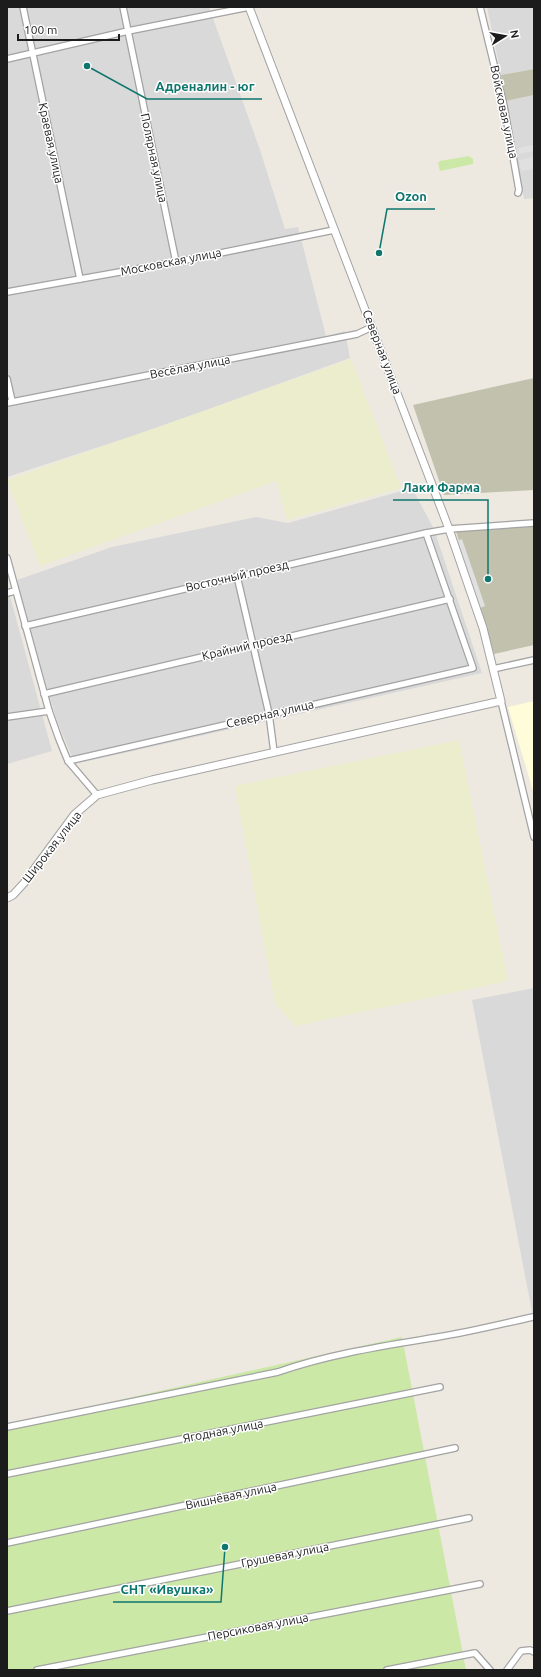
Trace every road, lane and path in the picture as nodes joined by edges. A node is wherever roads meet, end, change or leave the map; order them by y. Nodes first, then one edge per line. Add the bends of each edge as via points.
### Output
1 (23, 7) edge
2 (123, 7) edge
3 (249, 7) edge
4 (480, 7) edge
5 (128, 31) junction
6 (32, 54) junction
7 (7, 59) edge
8 (518, 193) dead end
9 (334, 230) junction
10 (176, 262) junction
11 (80, 279) junction
12 (7, 292) edge
13 (372, 327) junction
14 (7, 378) edge
15 (10, 402) edge
16 (534, 523) edge
17 (449, 529) junction
18 (426, 533) junction
19 (7, 558) edge
20 (237, 576) junction
21 (15, 591) junction
22 (7, 593) edge
23 (450, 599) junction
24 (25, 626) junction
25 (254, 645) junction
26 (534, 660) edge
27 (493, 669) junction
28 (44, 694) junction
29 (501, 701) junction
30 (49, 711) junction
31 (269, 714) junction
32 (7, 717) edge
33 (274, 752) junction
34 (68, 761) junction
35 (98, 795) junction
36 (534, 837) edge
37 (7, 898) edge
38 (533, 1317) dead end
39 (440, 1387) dead end
40 (7, 1427) edge
41 (455, 1448) dead end
42 (7, 1474) edge
43 (470, 1518) dead end
44 (7, 1543) edge
45 (480, 1584) dead end
46 (7, 1611) edge
47 (534, 1652) edge
48 (410, 1668) edge
49 (37, 1670) edge
50 (387, 1670) edge
51 (490, 1670) edge
52 (507, 1670) edge

1 - 6 street, Краевая улица
2 - 5 street, Полярная улица
3 - 5 street
3 - 9 street, Северная улица
4 - 8 street, Войсковая улица via 506,117
5 - 6 street
5 - 10 street, Полярная улица
6 - 7 street
6 - 11 street, Краевая улица
9 - 10 street, Московская улица
9 - 13 street, Северная улица
10 - 11 street, Московская улица
11 - 12 street, Московская улица
13 - 15 street, Весёлая улица via 357,334
13 - 17 street, Северная улица
14 - 15 street
16 - 17 street, Восточный проезд
17 - 18 street, Восточный проезд
17 - 27 street, Северная улица via 483,628
18 - 20 street, Восточный проезд
18 - 23 street
19 - 21 street
20 - 24 street, Восточный проезд
20 - 25 street
21 - 22 street
21 - 24 street
23 - 25 street, Крайний проезд
23 - 31 street, Северная улица via 473,668
24 - 28 street
25 - 28 street, Крайний проезд
25 - 31 street
26 - 27 street
27 - 29 street, Северная улица
28 - 30 street
29 - 33 street
29 - 36 street
30 - 32 street
30 - 34 street
31 - 33 street
31 - 34 street, Северная улица
33 - 35 street
34 - 35 street
35 - 37 street, Широкая улица via 74,815 24,883
38 - 40 street via 440,1337 377,1347 300,1364 278,1372
39 - 42 street, Ягодная улица
41 - 44 street, Вишнёвая улица
43 - 46 street, Грушевая улица
45 - 49 street, Персиковая улица
47 - 52 street via 521,1651
48 - 50 street
48 - 51 street via 475,1653

